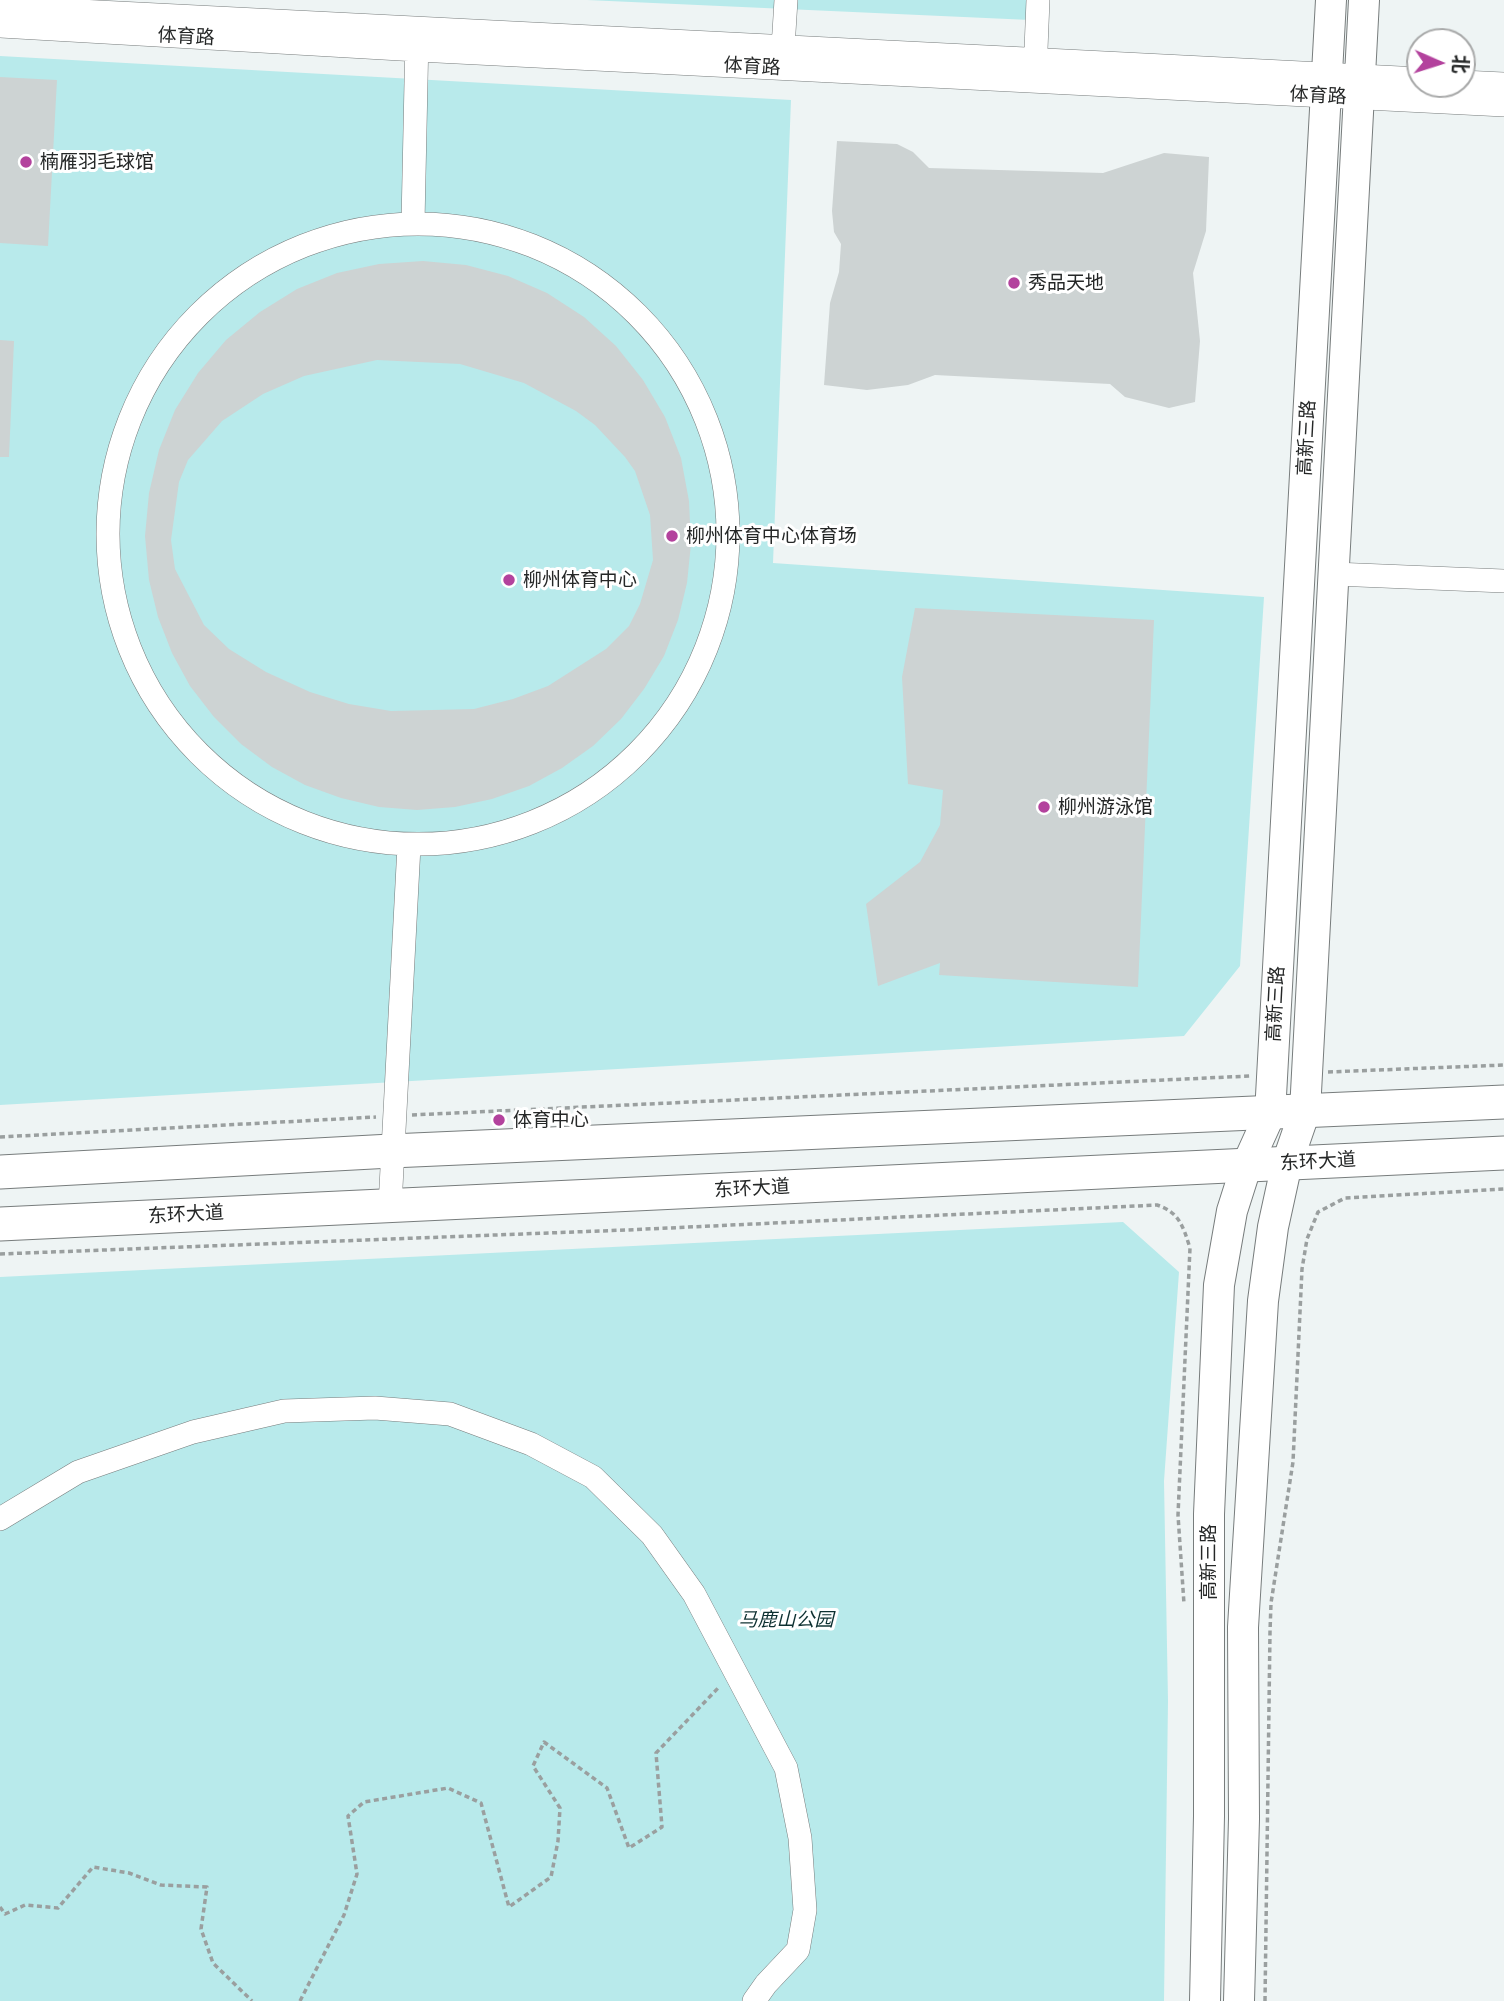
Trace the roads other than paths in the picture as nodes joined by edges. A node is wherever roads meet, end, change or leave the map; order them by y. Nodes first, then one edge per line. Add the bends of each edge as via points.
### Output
1 (786, 0) edge
2 (1038, 0) edge
3 (1331, 0) edge
4 (1364, 0) edge
5 (0, 7) edge
6 (0, 26) edge
7 (417, 40) junction
8 (783, 48) junction
9 (1035, 71) junction
10 (1406, 81) edge
11 (1476, 83) edge
12 (1504, 84) edge
13 (1326, 85) junction
14 (1360, 87) junction
15 (1504, 105) edge
16 (413, 222) junction
17 (1334, 574) junction
18 (1504, 581) edge
19 (409, 846) junction
20 (1504, 1102) edge
21 (1305, 1111) junction
22 (1270, 1114) junction
23 (391, 1151) junction
24 (1504, 1153) edge
25 (1287, 1163) junction
26 (1246, 1167) junction
27 (0, 1172) edge
28 (390, 1206) junction
29 (0, 1224) edge
30 (0, 1519) edge
31 (754, 2001) edge
32 (1205, 2001) edge
33 (1240, 2001) edge

1 - 8 street
2 - 9 street
3 - 13 main road, 高新三路
4 - 14 main road, 高新三路
5 - 7 street, 体育路
6 - 7 street, 体育路
7 - 8 street, 体育路
7 - 9 street, 体育路
7 - 16 street
8 - 9 street, 体育路
9 - 13 street, 体育路
10 - 14 street, 体育路
11 - 12 street
13 - 14 street, 体育路
13 - 22 main road, 高新三路
14 - 15 street, 体育路
14 - 17 main road, 高新三路
16 - 19 street via 340,232 271,259 211,302 162,357 128,423 110,495 110,569 127,641 160,707 200,754 268,807 336,835
16 - 19 street via 488,230 560,256 623,299 673,356 709,423 727,510 726,574 707,648 671,715 619,771 556,814 484,839
17 - 18 street
17 - 21 main road, 高新三路
19 - 23 street
20 - 21 highway
21 - 22 highway
21 - 25 main road, 高新三路
22 - 23 highway
22 - 26 main road, 高新三路
23 - 27 highway
23 - 28 street
24 - 25 highway, 东环大道
25 - 26 highway, 东环大道
25 - 33 main road, 高新三路 via 1263,1301 1243,1627
26 - 28 highway, 东环大道
26 - 32 main road, 高新三路 via 1232,1211 1219,1285 1209,1514
28 - 29 highway, 东环大道
30 - 31 street via 78,1472 193,1432 284,1411 375,1408 450,1414 531,1444 593,1477 652,1535 694,1594 786,1768 800,1838 805,1910 798,1950

